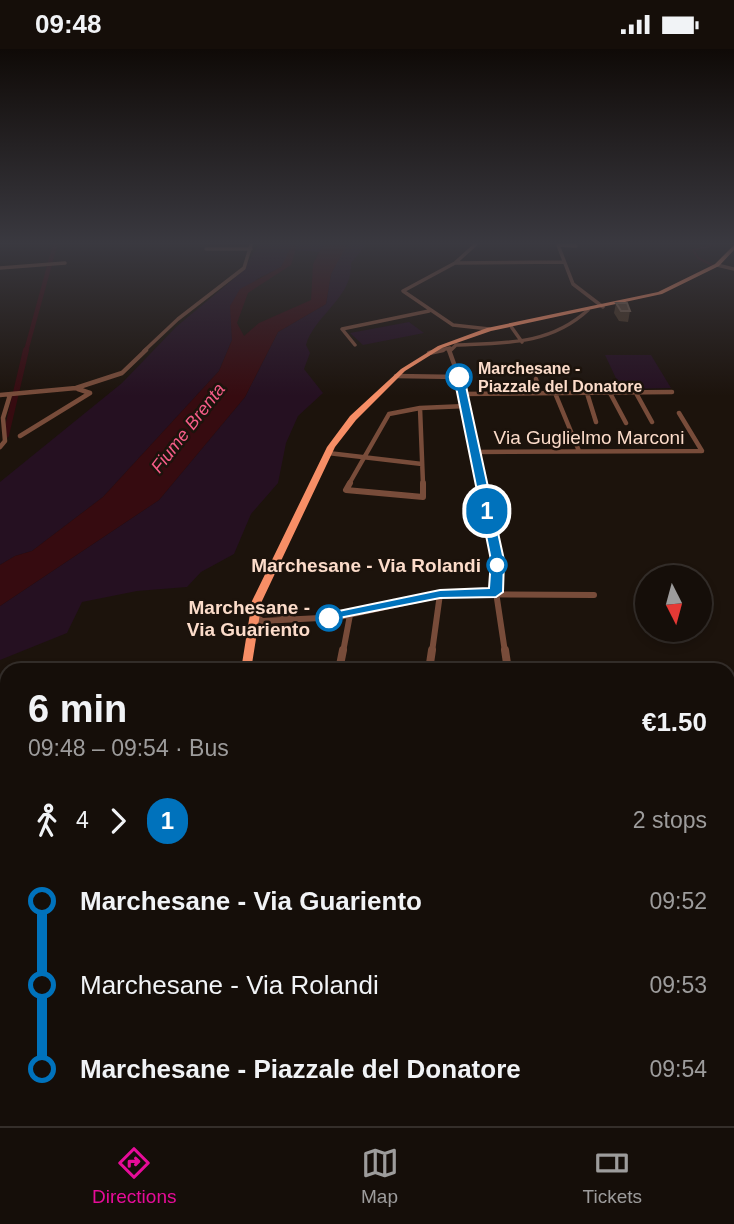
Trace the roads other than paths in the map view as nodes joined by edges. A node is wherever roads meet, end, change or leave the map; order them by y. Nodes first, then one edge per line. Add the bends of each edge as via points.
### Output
1 (209, 295) edge
2 (409, 295) edge
3 (588, 295) edge
4 (651, 295) edge
5 (603, 307) junction
6 (588, 310) junction
7 (429, 311) junction
8 (510, 325) junction
9 (489, 329) junction
10 (522, 342) junction
11 (355, 345) dead end
12 (450, 348) junction
13 (427, 354) junction
14 (396, 376) junction
15 (459, 377) junction
16 (536, 379) dead end
17 (76, 388) junction
18 (673, 392) dead end
19 (540, 393) junction
20 (555, 393) junction
21 (587, 393) junction
22 (610, 393) junction
23 (636, 393) junction
24 (463, 394) junction
25 (0, 395) edge
26 (12, 395) junction
27 (466, 406) junction
28 (420, 408) junction
29 (679, 413) dead end
30 (596, 422) dead end
31 (652, 422) dead end
32 (626, 423) dead end
33 (20, 436) dead end
34 (2, 446) edge
35 (579, 451) junction
36 (474, 452) junction
37 (328, 453) junction
38 (363, 458) junction
39 (422, 464) junction
40 (496, 592) junction
41 (440, 594) junction
42 (594, 595) dead end
43 (254, 613) junction
44 (350, 615) junction
45 (318, 618) junction
46 (276, 620) junction
47 (251, 635) junction
48 (247, 663) edge
49 (340, 663) edge
50 (430, 663) edge
51 (507, 663) edge

1 - 17 street via 132,365 111,378
2 - 7 street
3 - 5 street
4 - 5 main road
5 - 6 main road
6 - 8 main road
6 - 10 street via 558,334
7 - 9 street via 453,325
7 - 11 street via 342,329
8 - 9 main road
8 - 10 street
9 - 13 main road
10 - 12 street
12 - 13 street
12 - 15 street
13 - 14 main road
14 - 15 street
14 - 37 main road via 353,418
15 - 24 street
16 - 19 street
17 - 26 street
17 - 33 street via 90,393
18 - 23 street
19 - 20 street
19 - 24 street
20 - 21 street
20 - 35 street
21 - 22 street
21 - 30 street
22 - 23 street
22 - 32 street
23 - 31 street
24 - 27 street
25 - 26 street
26 - 34 street via 1,417
27 - 28 street
27 - 36 street
28 - 38 street via 389,414
28 - 39 street
29 - 35 street, Via Guglielmo Marconi via 702,451
35 - 36 street, Via Guglielmo Marconi
36 - 40 street via 497,560
37 - 38 street
37 - 43 main road
38 - 39 street
38 - 39 street via 346,491 424,497
40 - 41 street
40 - 42 street
40 - 51 street
41 - 44 street
41 - 50 street
43 - 45 street
43 - 46 street via 262,621
43 - 47 main road
44 - 45 street
44 - 49 street
45 - 46 street
46 - 47 street
47 - 48 main road

